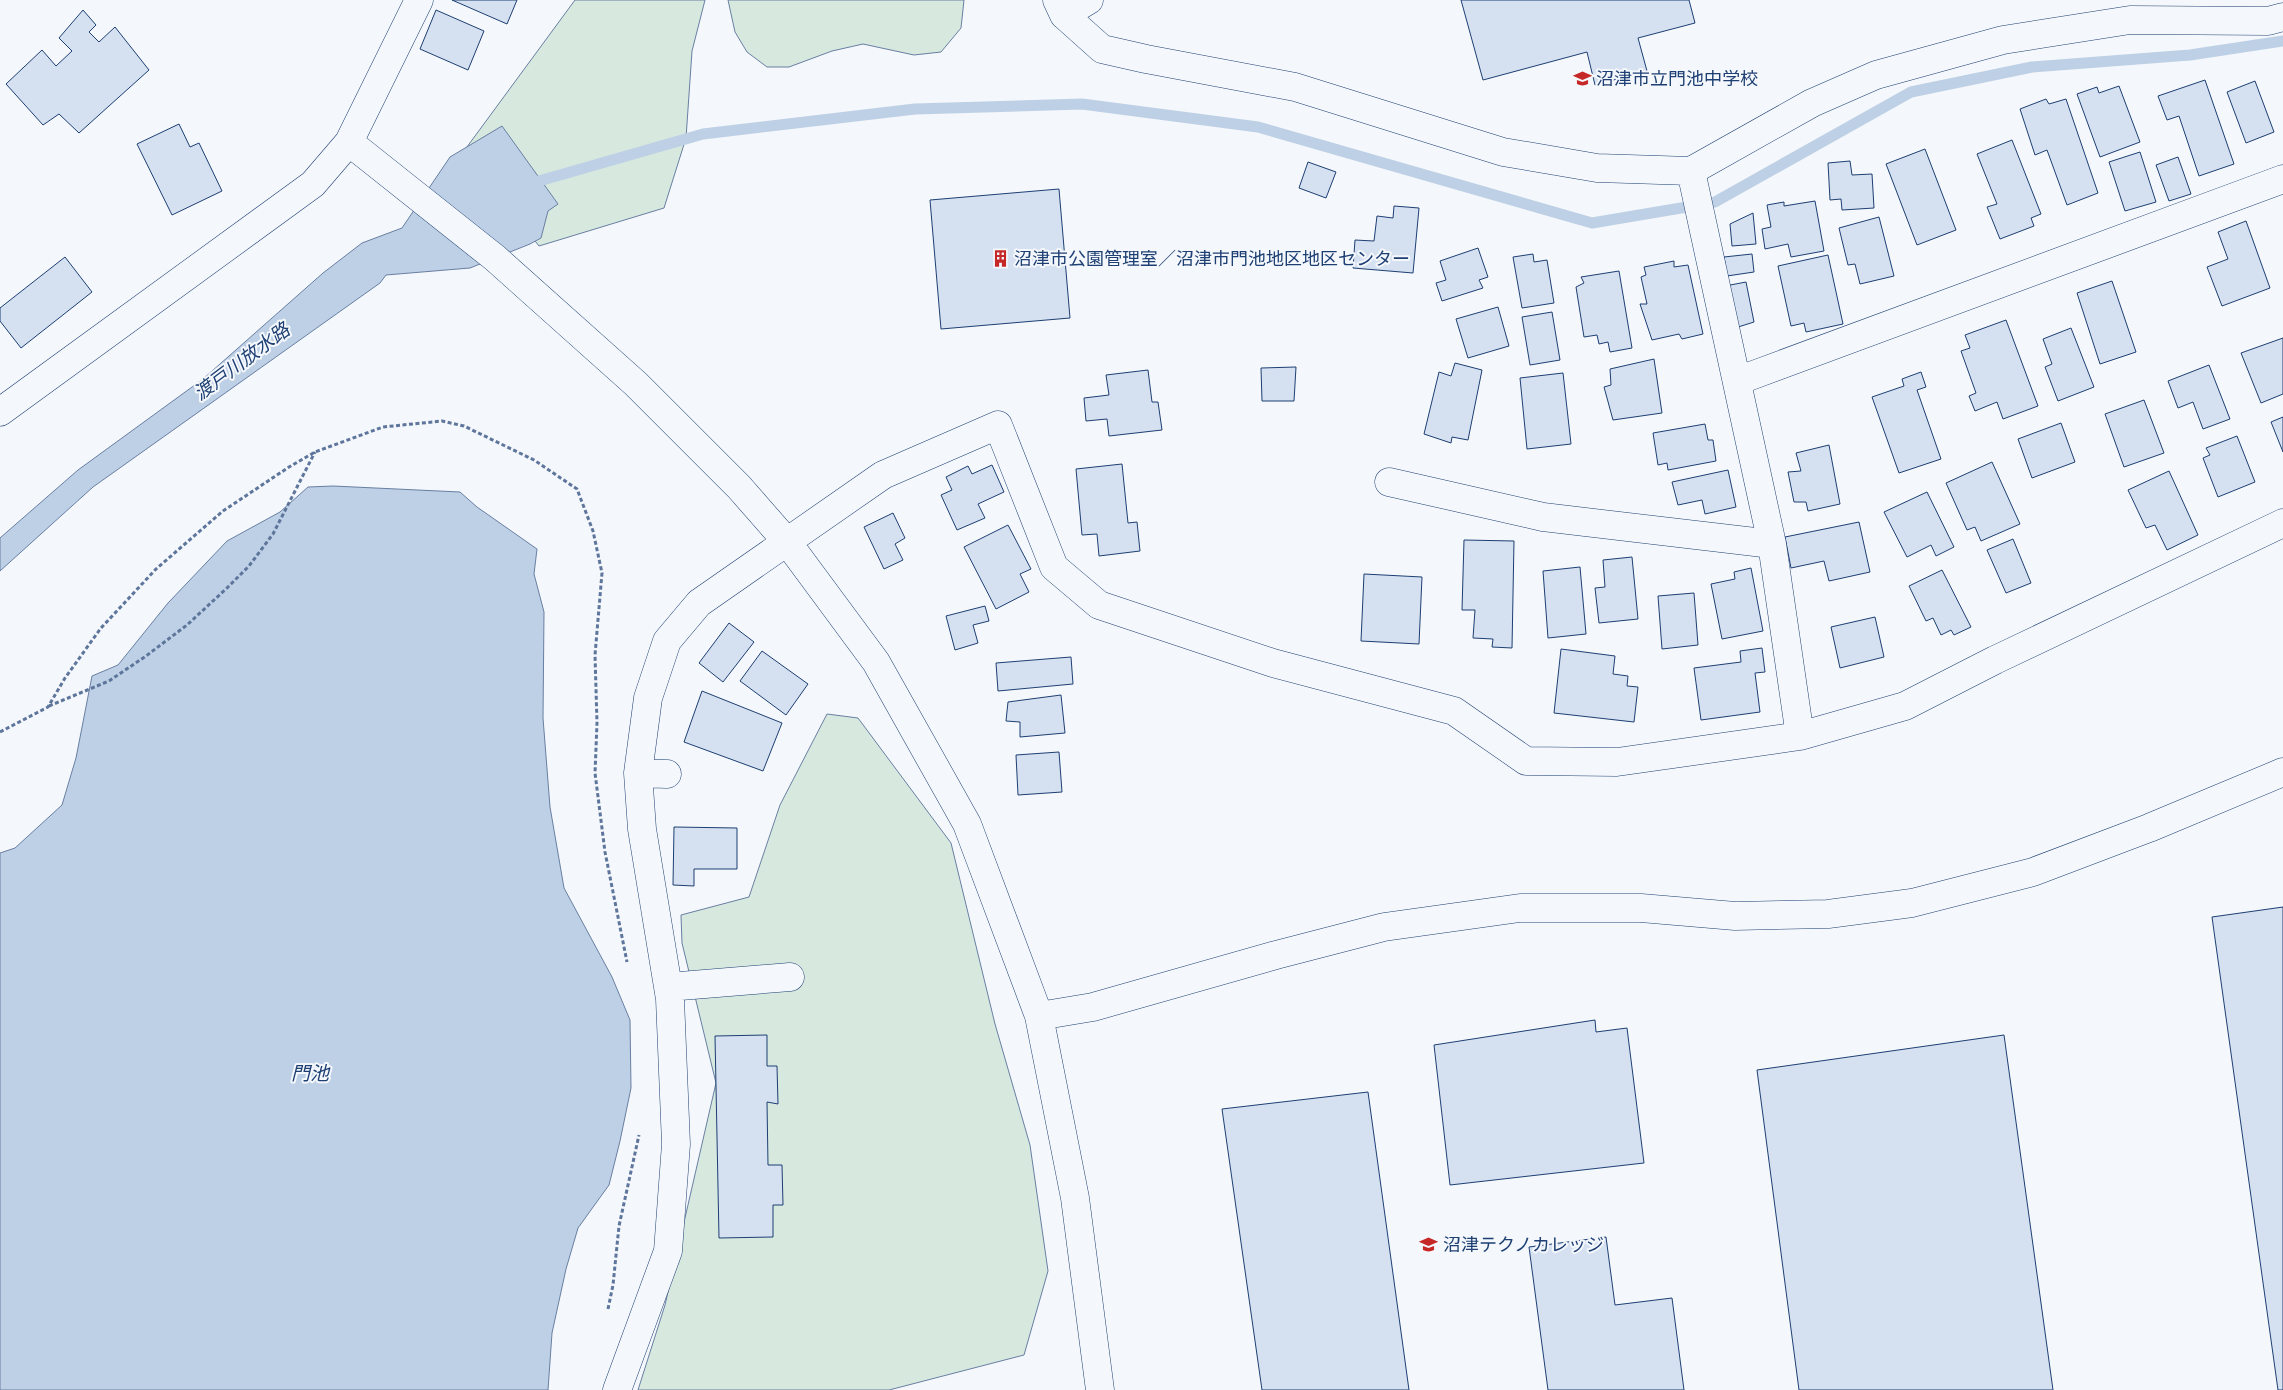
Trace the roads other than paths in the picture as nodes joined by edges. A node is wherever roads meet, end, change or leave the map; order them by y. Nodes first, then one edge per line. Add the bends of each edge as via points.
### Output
1 (419, 0) edge
2 (1089, 0) edge
3 (1061, 7) edge
4 (2283, 17) edge
5 (349, 142) junction
6 (1691, 171) junction
7 (2283, 179) edge
8 (1737, 381) junction
9 (0, 412) edge
10 (1390, 482) dead end
11 (2283, 523) edge
12 (788, 543) junction
13 (1772, 544) junction
14 (1800, 736) junction
15 (2283, 772) edge
16 (638, 773) junction
17 (667, 774) dead end
18 (790, 977) dead end
19 (668, 987) junction
20 (1039, 1016) junction
21 (617, 1390) edge
22 (1100, 1390) edge

1 - 5 street
2 - 3 street
3 - 6 street via 1102,49 1295,87 1503,152 1597,168
4 - 6 street via 2268,21 2130,20 2003,40 1876,75 1812,103
5 - 9 street via 313,184
5 - 12 street via 495,258 636,384 739,487
6 - 8 street
7 - 8 street
8 - 13 street
10 - 13 street via 1543,517
11 - 14 street via 1905,706
12 - 14 street via 883,475 998,425 1054,567 1099,605 1273,664 1454,710 1526,761 1617,762
12 - 16 street via 699,603 667,641 648,698
12 - 20 street via 876,662 967,824
13 - 14 street
15 - 20 street via 2033,872 1912,903 1828,914 1735,916 1641,908 1520,908 1384,927 1093,1007
16 - 17 street
16 - 19 street via 642,829
18 - 19 street
19 - 21 street via 676,1144 668,1251
20 - 22 street via 1075,1198

